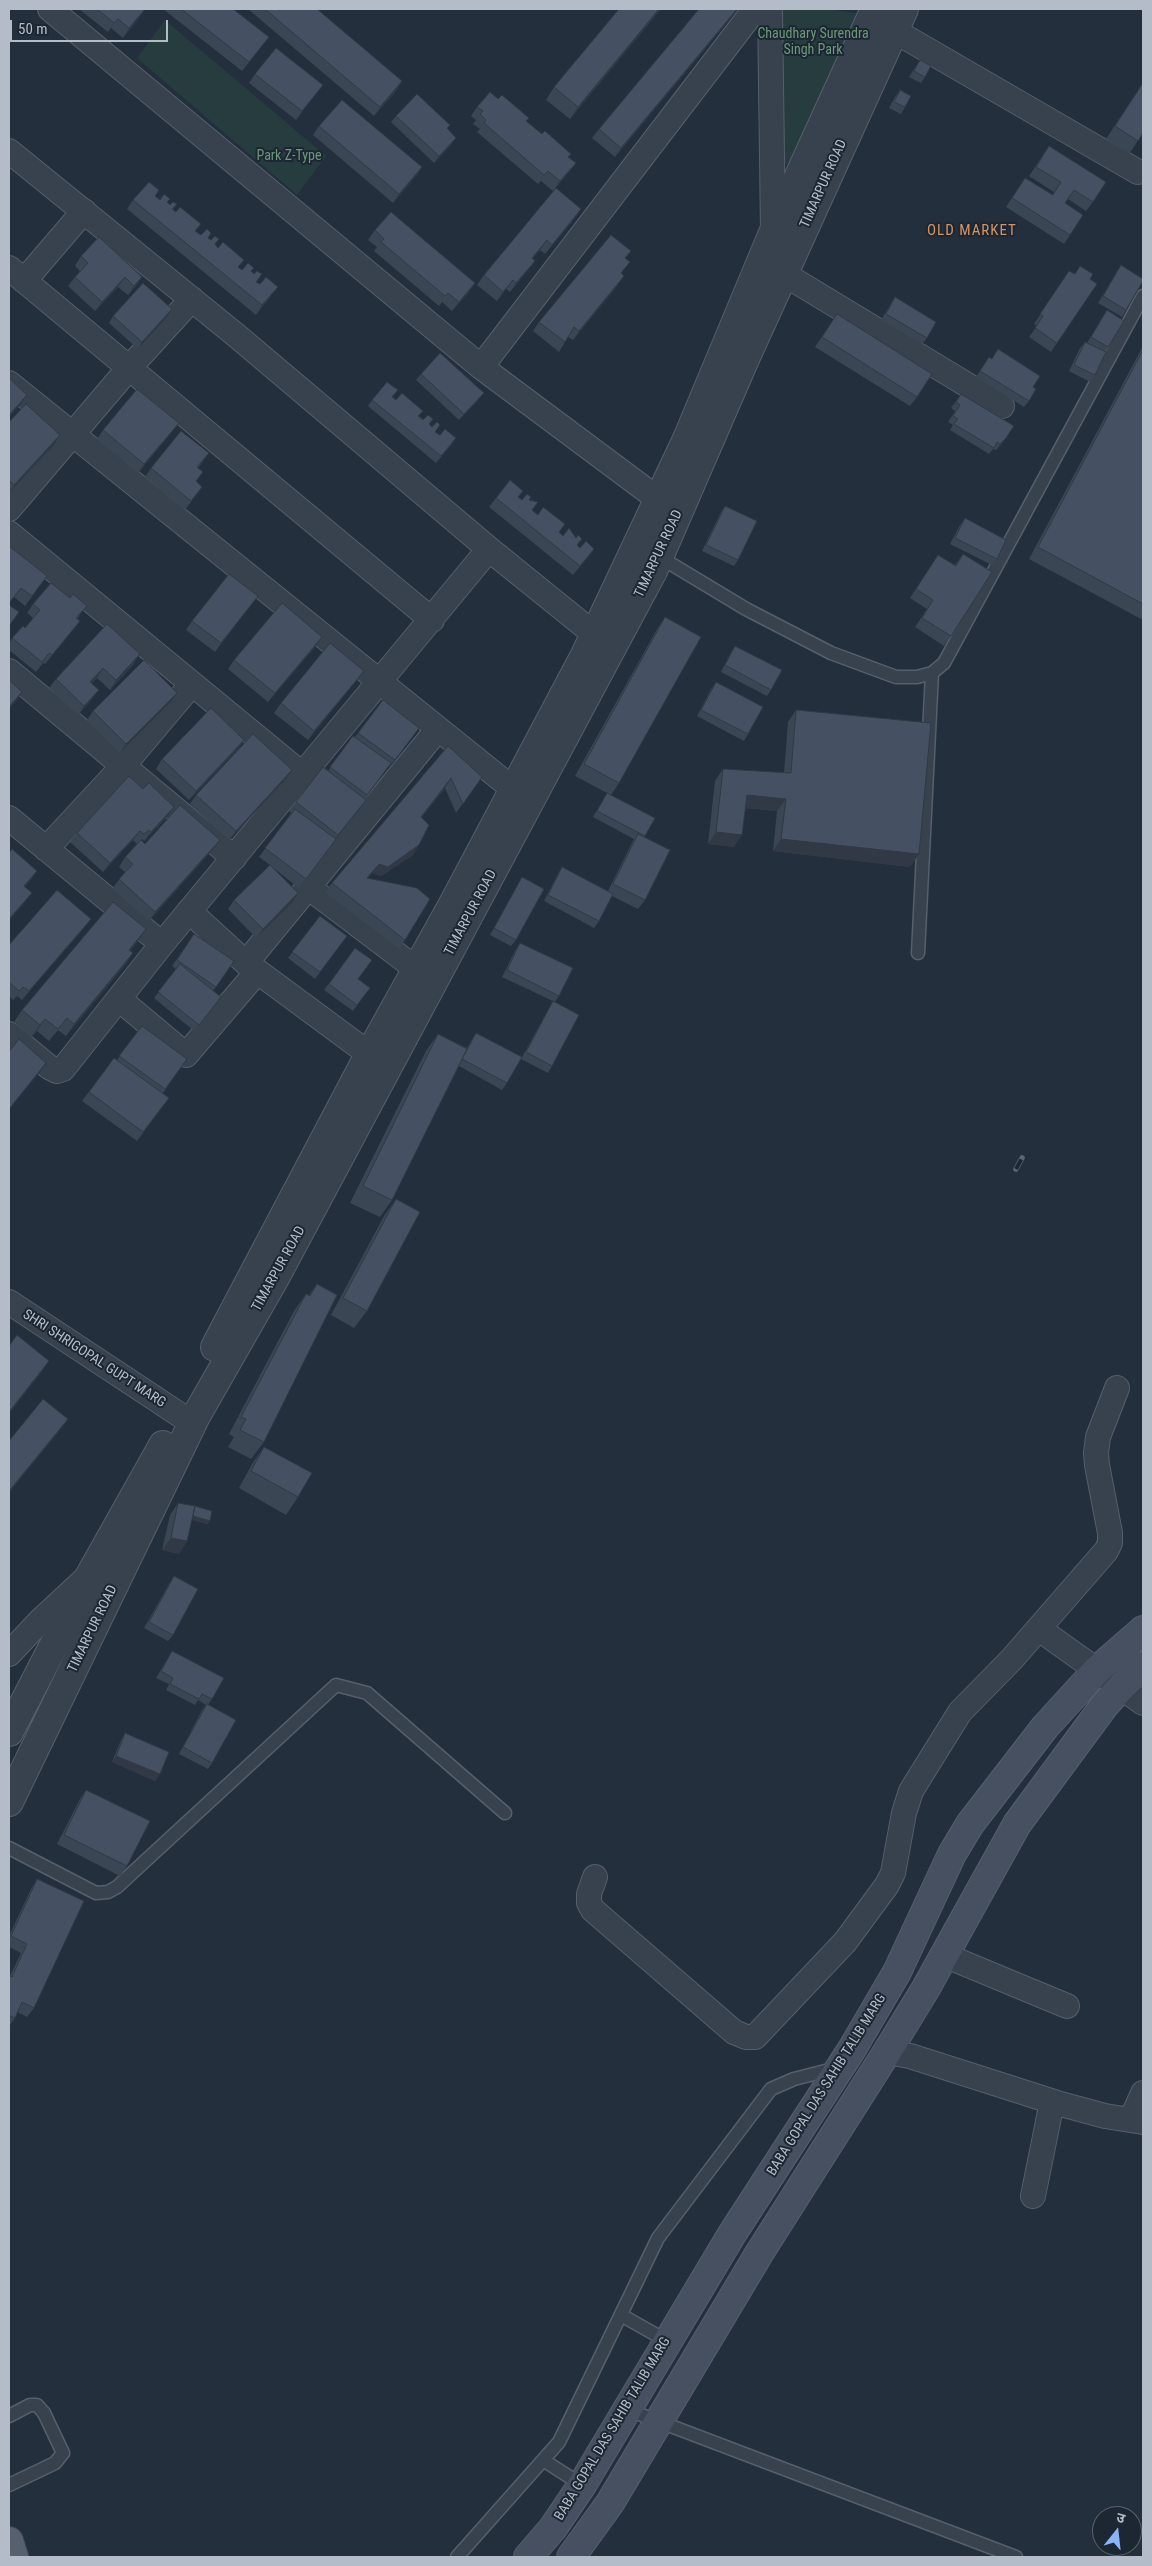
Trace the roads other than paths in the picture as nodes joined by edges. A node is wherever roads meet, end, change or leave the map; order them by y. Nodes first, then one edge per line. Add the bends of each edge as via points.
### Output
1 (50, 9) edge
2 (755, 9) edge
3 (770, 9) edge
4 (875, 9) edge
5 (899, 15) edge
6 (9, 151) edge
7 (1138, 172) dead end
8 (84, 211) junction
9 (773, 233) junction
10 (784, 274) junction
11 (17, 275) edge
12 (1143, 296) edge
13 (192, 299) junction
14 (129, 368) junction
15 (481, 368) junction
16 (9, 383) edge
17 (1002, 406) dead end
18 (73, 435) junction
19 (669, 508) junction
20 (9, 509) edge
21 (9, 533) edge
22 (489, 550) junction
23 (649, 550) junction
24 (432, 620) junction
25 (603, 642) junction
26 (9, 671) edge
27 (932, 673) junction
28 (380, 682) junction
29 (192, 684) junction
30 (438, 729) junction
31 (123, 766) junction
32 (303, 775) junction
33 (522, 795) junction
34 (9, 818) edge
35 (46, 848) junction
36 (234, 858) junction
37 (308, 888) junction
38 (190, 912) junction
39 (162, 944) junction
40 (918, 952) dead end
41 (251, 968) junction
42 (425, 976) junction
43 (119, 998) junction
44 (9, 1034) edge
45 (379, 1061) junction
46 (9, 1302) edge
47 (1117, 1388) dead end
48 (186, 1420) junction
49 (101, 1581) junction
50 (1039, 1629) junction
51 (1143, 1630) edge
52 (9, 1654) edge
53 (1143, 1666) edge
54 (1097, 1670) junction
55 (1121, 1687) junction
56 (1143, 1703) edge
57 (9, 1732) edge
58 (9, 1802) edge
59 (506, 1813) dead end
60 (9, 1848) edge
61 (595, 1877) dead end
62 (944, 1955) junction
63 (1067, 2006) dead end
64 (887, 2052) junction
65 (841, 2067) junction
66 (1143, 2094) edge
67 (1052, 2102) junction
68 (1137, 2121) edge
69 (1033, 2196) dead end
70 (621, 2315) junction
71 (667, 2341) junction
72 (626, 2409) junction
73 (9, 2416) edge
74 (658, 2421) junction
75 (543, 2460) junction
76 (9, 2485) edge
77 (582, 2485) junction
78 (457, 2557) edge
79 (528, 2557) edge
80 (571, 2557) edge
81 (1016, 2557) edge

1 - 15 street
2 - 15 street
3 - 9 street
4 - 9 street, TIMARPUR ROAD
5 - 7 street
5 - 10 street, TIMARPUR ROAD
6 - 8 street
8 - 11 street
8 - 13 street
9 - 19 street, TIMARPUR ROAD
10 - 17 street
10 - 19 street, TIMARPUR ROAD
11 - 14 street
12 - 27 lane via 944,663
13 - 14 street
13 - 22 street
14 - 18 street
14 - 24 street
15 - 19 street
16 - 18 street
18 - 20 street
18 - 28 street
19 - 23 street, TIMARPUR ROAD
21 - 29 street
22 - 24 street
22 - 25 street
23 - 25 street, TIMARPUR ROAD
23 - 27 lane via 746,609 831,653 896,677
24 - 28 street
25 - 33 street, TIMARPUR ROAD
26 - 31 street
27 - 40 lane
28 - 30 street
28 - 32 street
29 - 31 street
29 - 32 street
30 - 33 street
30 - 37 street
31 - 35 street
31 - 36 street
32 - 36 street
33 - 42 street, TIMARPUR ROAD
34 - 35 street
35 - 39 street
36 - 38 street
37 - 41 street
37 - 42 street
38 - 39 street
38 - 41 street
39 - 43 street
41 - 43 street via 186,1055
41 - 45 street
42 - 45 street, TIMARPUR ROAD
43 - 44 street via 63,1069 49,1067
45 - 48 street, TIMARPUR ROAD via 281,1267
46 - 48 street, SHRI SHRIGOPAL GUPT MARG
47 - 50 street via 1098,1437 1096,1453 1110,1543
48 - 49 street, TIMARPUR ROAD
49 - 52 street via 41,1620
49 - 57 street, TIMARPUR ROAD
49 - 58 street, TIMARPUR ROAD
50 - 54 street
50 - 61 street via 960,1712 911,1791 893,1873 887,1885 845,1942 755,2037 734,2032 593,1910 589,1894
51 - 54 main road, BABA GOPAL DAS SAHIB TALIB MARG
53 - 55 main road
54 - 55 street
54 - 65 main road, BABA GOPAL DAS SAHIB TALIB MARG via 1045,1727 970,1824 952,1854 897,1972
55 - 56 street
55 - 62 main road via 1071,1748 1017,1824
59 - 60 lane via 367,1693 336,1685 108,1892 96,1893
62 - 63 street
62 - 64 main road
64 - 67 street via 910,2056
64 - 74 main road
65 - 70 lane via 794,2079 771,2089 658,2238
65 - 71 main road, BABA GOPAL DAS SAHIB TALIB MARG
66 - 68 street
67 - 68 street
67 - 69 street
70 - 71 lane
70 - 75 lane via 559,2442
71 - 72 main road, BABA GOPAL DAS SAHIB TALIB MARG
72 - 74 lane
72 - 77 main road, BABA GOPAL DAS SAHIB TALIB MARG
73 - 76 lane via 30,2405 37,2406 44,2413 63,2453 55,2463
74 - 80 main road via 610,2503
74 - 81 lane
75 - 77 lane
75 - 78 lane
77 - 79 main road, BABA GOPAL DAS SAHIB TALIB MARG via 553,2528

